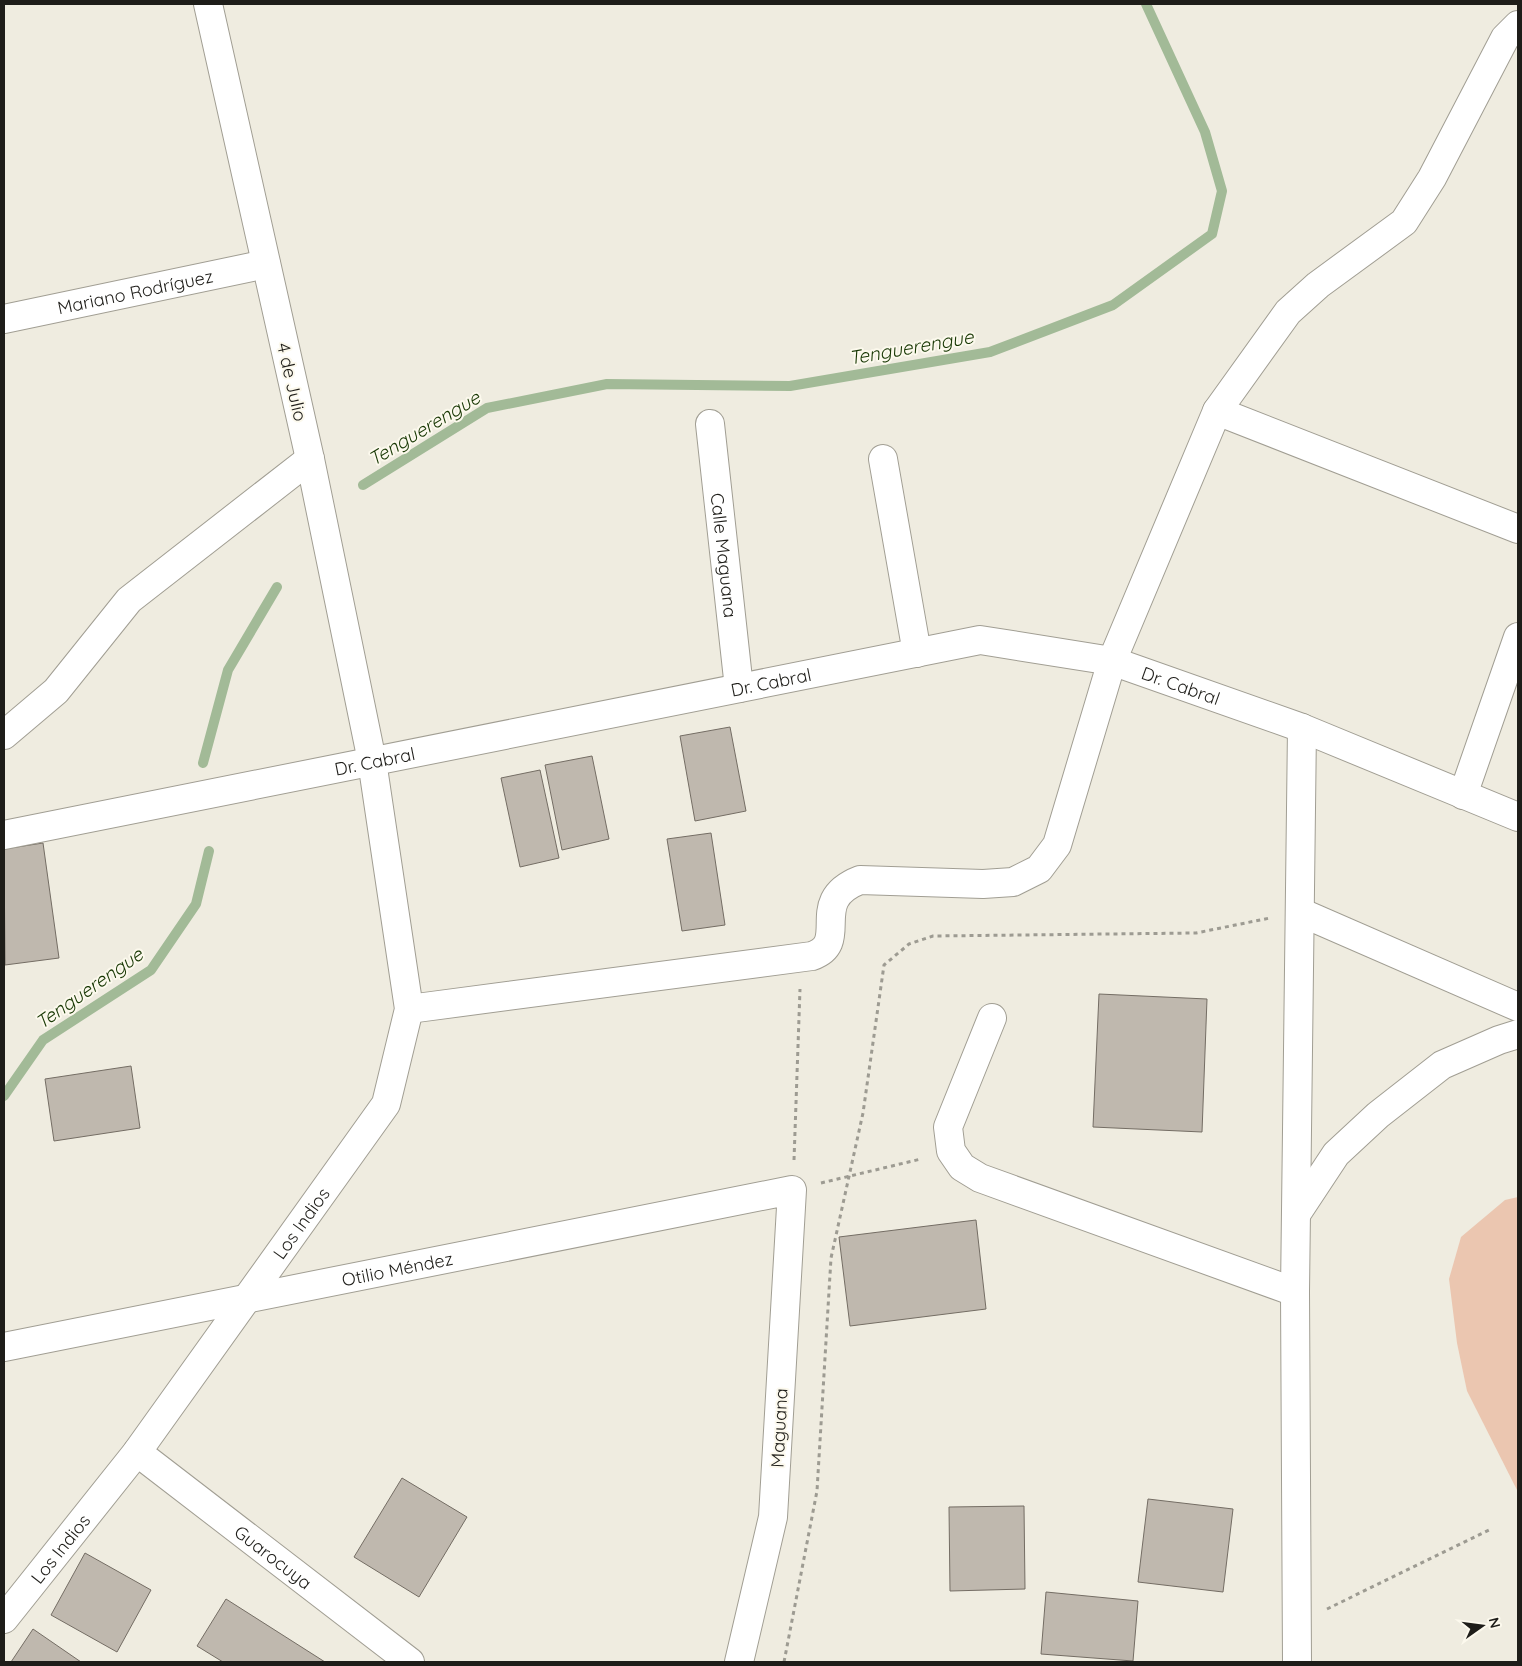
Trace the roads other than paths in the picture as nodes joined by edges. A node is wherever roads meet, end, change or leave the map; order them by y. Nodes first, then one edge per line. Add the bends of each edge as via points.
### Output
1 (208, 4) edge
2 (1518, 25) edge
3 (266, 264) junction
4 (4, 318) edge
5 (1217, 411) junction
6 (710, 424) dead end
7 (310, 459) junction
8 (883, 459) dead end
9 (1518, 529) edge
10 (1518, 637) edge
11 (917, 653) junction
12 (1112, 660) junction
13 (739, 688) junction
14 (1302, 728) junction
15 (4, 735) edge
16 (372, 761) junction
17 (1463, 795) junction
18 (1518, 817) edge
19 (4, 836) edge
20 (1300, 912) junction
21 (1518, 1007) edge
22 (409, 1009) junction
23 (992, 1018) dead end
24 (1518, 1034) edge
25 (792, 1190) joint
26 (1297, 1213) junction
27 (1295, 1292) junction
28 (246, 1299) junction
29 (4, 1347) edge
30 (136, 1452) junction
31 (4, 1619) edge
32 (410, 1662) edge
33 (739, 1662) edge
34 (1297, 1662) edge

1 - 3 street, 4 de Julio
2 - 5 street via 1506,38 1432,178 1404,222 1318,285 1288,312
3 - 4 street, Mariano Rodríguez
3 - 7 street, 4 de Julio
5 - 9 street
5 - 12 street
6 - 13 street, Calle Maguana
7 - 15 street via 129,600 56,691
7 - 16 street, 4 de Julio
8 - 11 street
10 - 17 street
11 - 12 street, Dr. Cabral via 980,640
11 - 13 street, Dr. Cabral
12 - 14 street, Dr. Cabral
12 - 22 street via 1057,845 1039,869 1013,882 860,880 845,886 835,897 830,912 829,944 822,952 802,958
13 - 16 street, Dr. Cabral
14 - 17 street, Dr. Cabral
14 - 20 street
16 - 19 street, Dr. Cabral
16 - 22 street, Los Indios
17 - 18 street, Dr. Cabral
20 - 21 street
20 - 26 street
22 - 28 street, Los Indios via 386,1104
23 - 27 street via 948,1127 951,1151 962,1167 980,1178
24 - 26 street via 1442,1066 1378,1115 1336,1154
25 - 28 street, Otilio Méndez
25 - 33 street, Maguana via 773,1517
26 - 27 street
27 - 34 street
28 - 29 street, Otilio Méndez
28 - 30 street, Los Indios
30 - 31 street, Los Indios
30 - 32 street, Guarocuya

